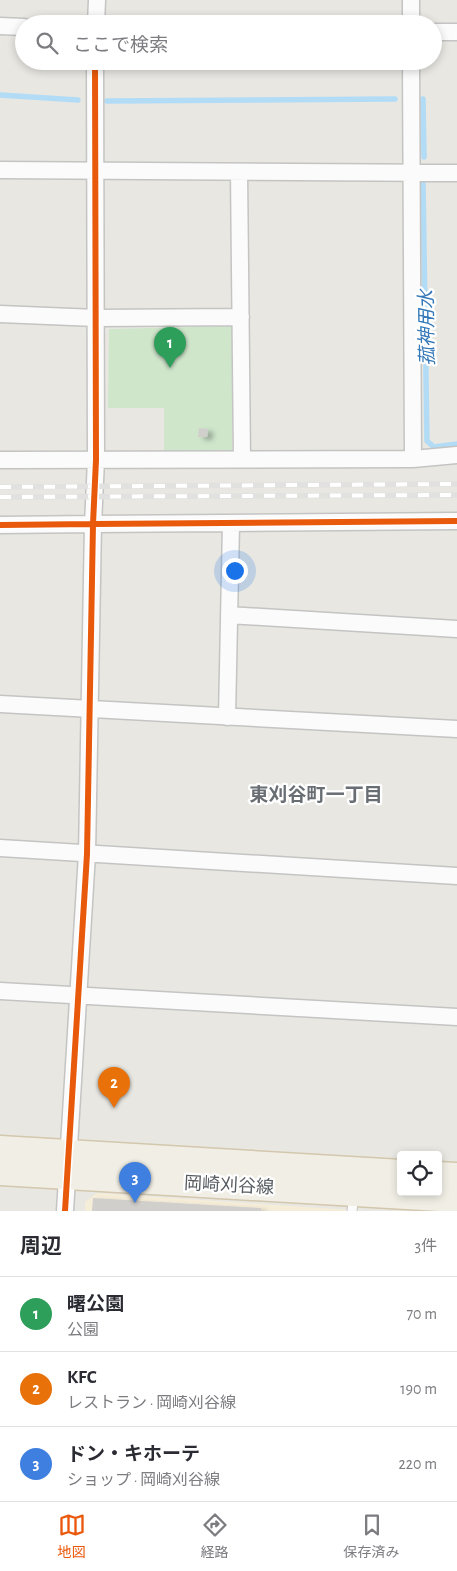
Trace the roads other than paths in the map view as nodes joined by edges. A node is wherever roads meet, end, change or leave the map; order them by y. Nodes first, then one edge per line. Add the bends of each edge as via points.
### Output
1 (97, 0) edge
2 (410, 0) edge
3 (96, 15) edge
4 (411, 15) edge
5 (0, 26) edge
6 (15, 27) edge
7 (442, 32) edge
8 (457, 32) edge
9 (95, 70) edge
10 (411, 70) edge
11 (0, 170) edge
12 (95, 171) junction
13 (239, 172) junction
14 (413, 173) junction
15 (457, 173) edge
16 (0, 314) edge
17 (241, 317) junction
18 (96, 318) junction
19 (457, 455) edge
20 (242, 458) junction
21 (413, 459) junction
22 (0, 460) edge
23 (96, 460) junction
24 (457, 521) edge
25 (93, 524) junction
26 (231, 524) junction
27 (0, 525) edge
28 (229, 615) junction
29 (457, 629) edge
30 (0, 704) edge
31 (89, 710) junction
32 (228, 717) junction
33 (457, 729) edge
34 (0, 848) edge
35 (87, 854) junction
36 (457, 876) edge
37 (0, 991) edge
38 (78, 995) junction
39 (457, 1017) edge
40 (0, 1149) edge
41 (69, 1165) junction
42 (0, 1172) edge
43 (397, 1173) edge
44 (457, 1176) edge
45 (442, 1186) edge
46 (442, 1195) edge
47 (400, 1196) edge
48 (457, 1199) edge
49 (353, 1202) edge
50 (65, 1211) edge

1 - 3 street
2 - 4 street
5 - 6 street
7 - 8 street
9 - 12 street
10 - 14 street
11 - 12 street
12 - 13 street
12 - 18 street
13 - 14 street
13 - 17 street
14 - 15 street
14 - 21 street
16 - 18 street
17 - 18 street
17 - 20 street
18 - 23 street
19 - 21 street
20 - 21 street
20 - 23 street
22 - 23 street
23 - 25 street
24 - 26 street
25 - 26 street
25 - 27 street
25 - 31 street
26 - 28 street
28 - 29 street
28 - 32 street
30 - 31 street
31 - 32 street
31 - 35 street
32 - 33 street
34 - 35 street
35 - 36 street
35 - 38 street
37 - 38 street
38 - 39 street
38 - 41 street
40 - 41 main road, 岡崎刈谷線
41 - 42 main road, 岡崎刈谷線
41 - 43 main road, 岡崎刈谷線
41 - 49 main road, 岡崎刈谷線
41 - 50 street
44 - 45 main road, 岡崎刈谷線
46 - 48 main road, 岡崎刈谷線
47 - 49 main road, 岡崎刈谷線

